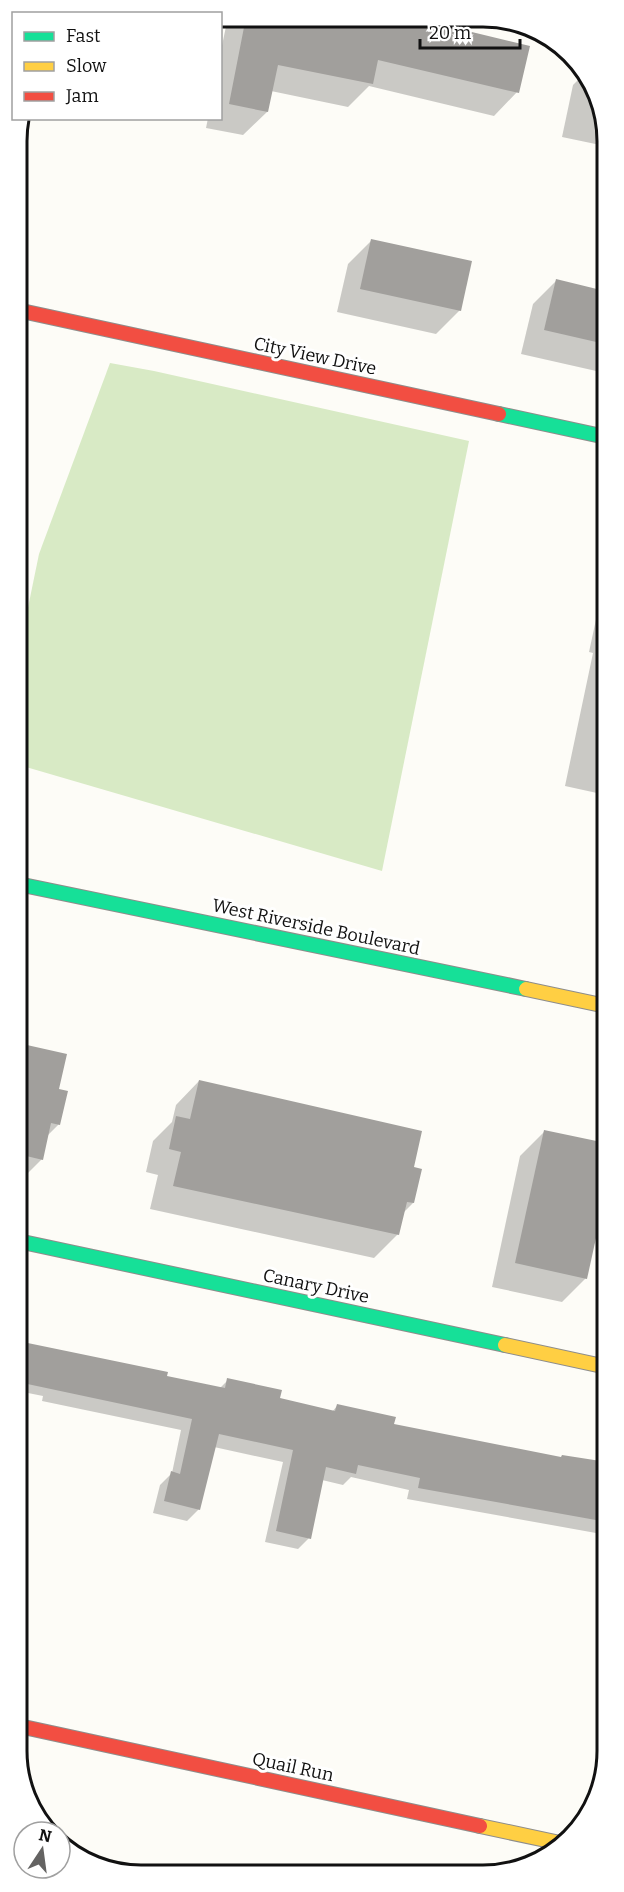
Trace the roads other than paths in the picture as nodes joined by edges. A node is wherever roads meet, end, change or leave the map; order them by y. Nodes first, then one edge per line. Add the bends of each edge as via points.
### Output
1 (27, 312) edge
2 (597, 435) edge
3 (27, 886) edge
4 (597, 1004) edge
5 (27, 1243) edge
6 (597, 1365) edge
7 (27, 1728) edge
8 (552, 1841) edge

1 - 2 street, City View Drive
3 - 4 street, West Riverside Boulevard
5 - 6 street, Canary Drive
7 - 8 street, Quail Run

